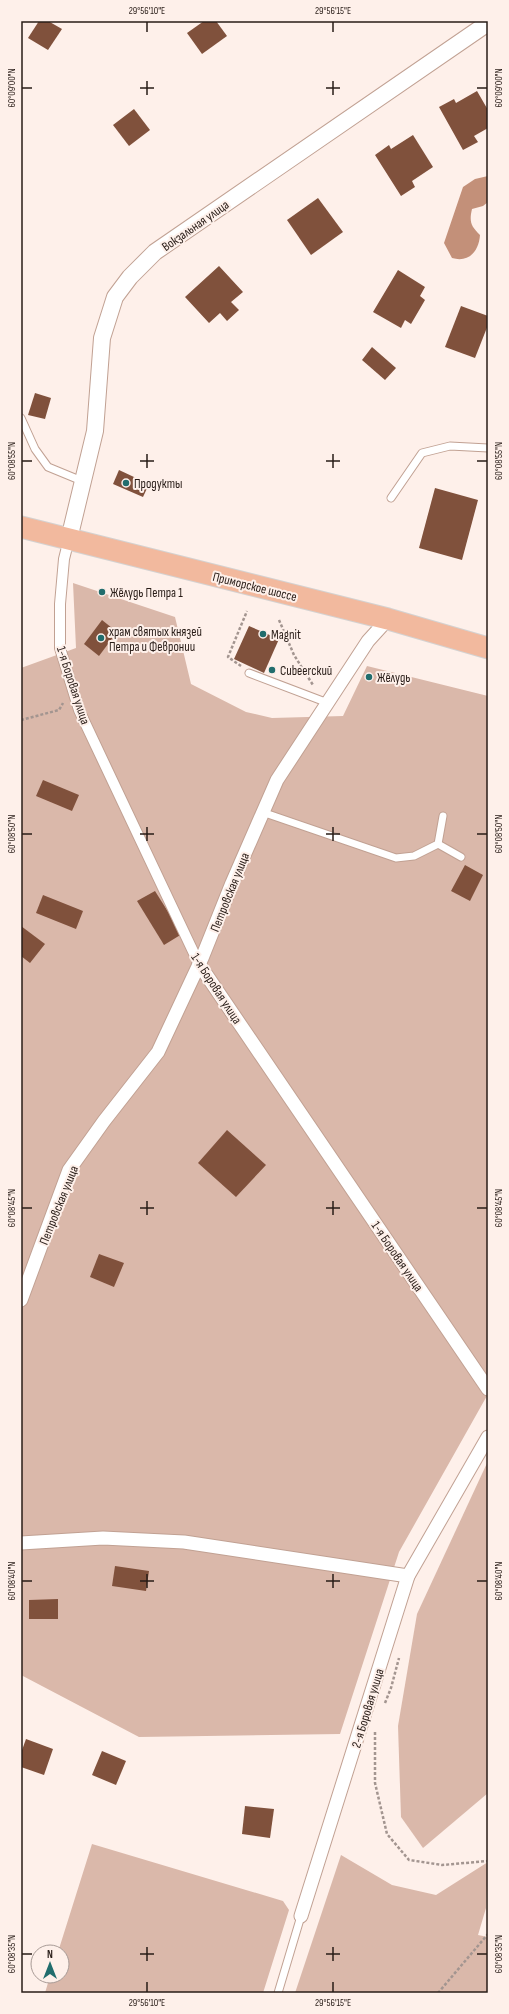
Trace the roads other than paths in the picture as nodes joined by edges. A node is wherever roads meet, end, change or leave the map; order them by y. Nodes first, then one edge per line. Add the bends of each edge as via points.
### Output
1 (488, 23) edge
2 (21, 418) edge
3 (488, 448) edge
4 (82, 481) junction
5 (391, 498) dead end
6 (21, 527) edge
7 (69, 539) junction
8 (388, 619) junction
9 (488, 648) edge
10 (249, 673) road end
11 (328, 703) junction
12 (262, 812) junction
13 (443, 816) dead end
14 (438, 844) junction
15 (461, 857) dead end
16 (199, 964) junction
17 (21, 1300) edge
18 (488, 1389) edge
19 (488, 1437) edge
20 (21, 1543) edge
21 (408, 1576) junction
22 (301, 1916) joint
23 (278, 1993) edge

1 - 4 street, Вокзальная улица via 155,252 130,277 115,297 102,338 95,431
2 - 4 lane via 35,449 48,468
3 - 5 lane via 450,446 422,453
4 - 7 street, Вокзальная улица
6 - 7 main road, Приморское шоссе
7 - 8 main road, Приморское шоссе
7 - 16 street, 1-я Боровая улица via 64,559 60,604 60,648 72,688 79,710
8 - 9 main road, Приморское шоссе
8 - 11 street, Петровская улица via 368,641
10 - 11 lane
11 - 12 street, Петровская улица via 278,780
12 - 14 lane via 396,858 414,856
12 - 16 street, Петровская улица
13 - 14 lane
14 - 15 lane
16 - 17 street, Петровская улица via 158,1052 69,1170
16 - 18 street, 1-я Боровая улица
19 - 21 street, 2-я Боровая улица
20 - 21 street via 103,1538 184,1542
21 - 22 street, 2-я Боровая улица
22 - 23 lane, 2-я Боровая улица

